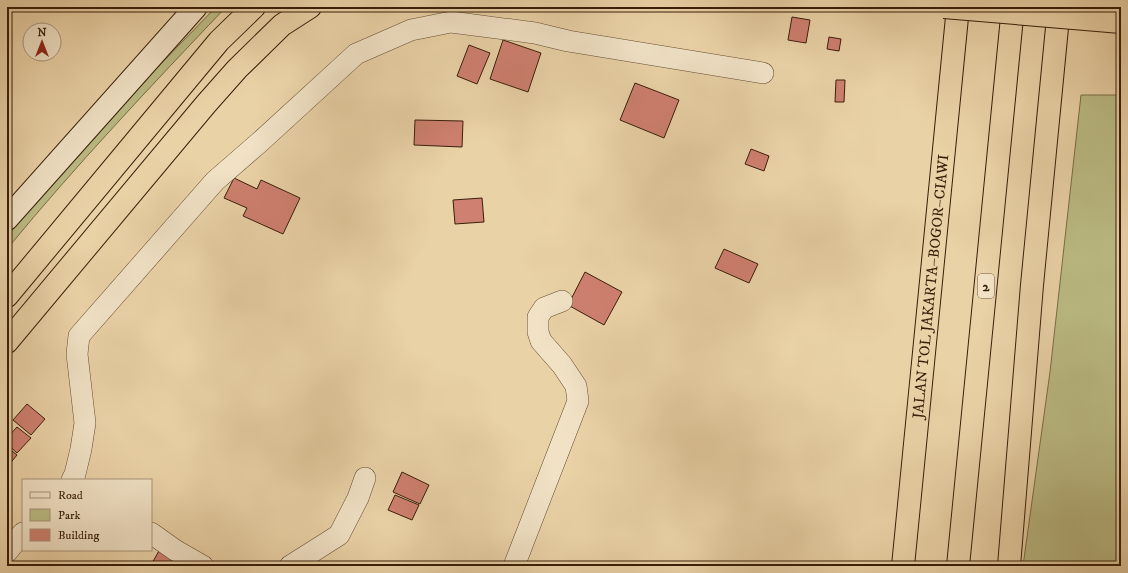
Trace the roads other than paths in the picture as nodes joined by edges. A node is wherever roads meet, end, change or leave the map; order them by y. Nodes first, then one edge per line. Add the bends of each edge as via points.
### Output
1 (196, 7) edge
2 (254, 7) edge
3 (310, 7) edge
4 (944, 7) edge
5 (958, 7) edge
6 (1013, 7) edge
7 (1059, 7) edge
8 (1121, 22) edge
9 (763, 73) dead end
10 (7, 219) edge
11 (7, 296) edge
12 (562, 301) dead end
13 (7, 342) edge
14 (365, 478) dead end
15 (72, 479) edge
16 (22, 534) edge
17 (152, 535) edge
18 (7, 552) edge
19 (203, 566) edge
20 (290, 566) edge
21 (514, 566) edge
22 (903, 566) edge
23 (958, 566) edge
24 (1009, 566) edge

1 - 10 main road
2 - 11 highway via 219,41
3 - 13 highway via 282,25 237,69
4 - 8 highway, bridge
5 - 22 highway, JALAN TOL JAKARTA–BOGOR–CIAWI
6 - 23 highway, 2
7 - 24 highway
9 - 15 street via 568,41 535,33 451,22 411,30 356,54 216,180 79,336 77,354 85,423
12 - 21 street via 544,308 538,317 538,332 541,341 576,386 578,401
14 - 20 street via 339,535
16 - 18 street
17 - 19 street

